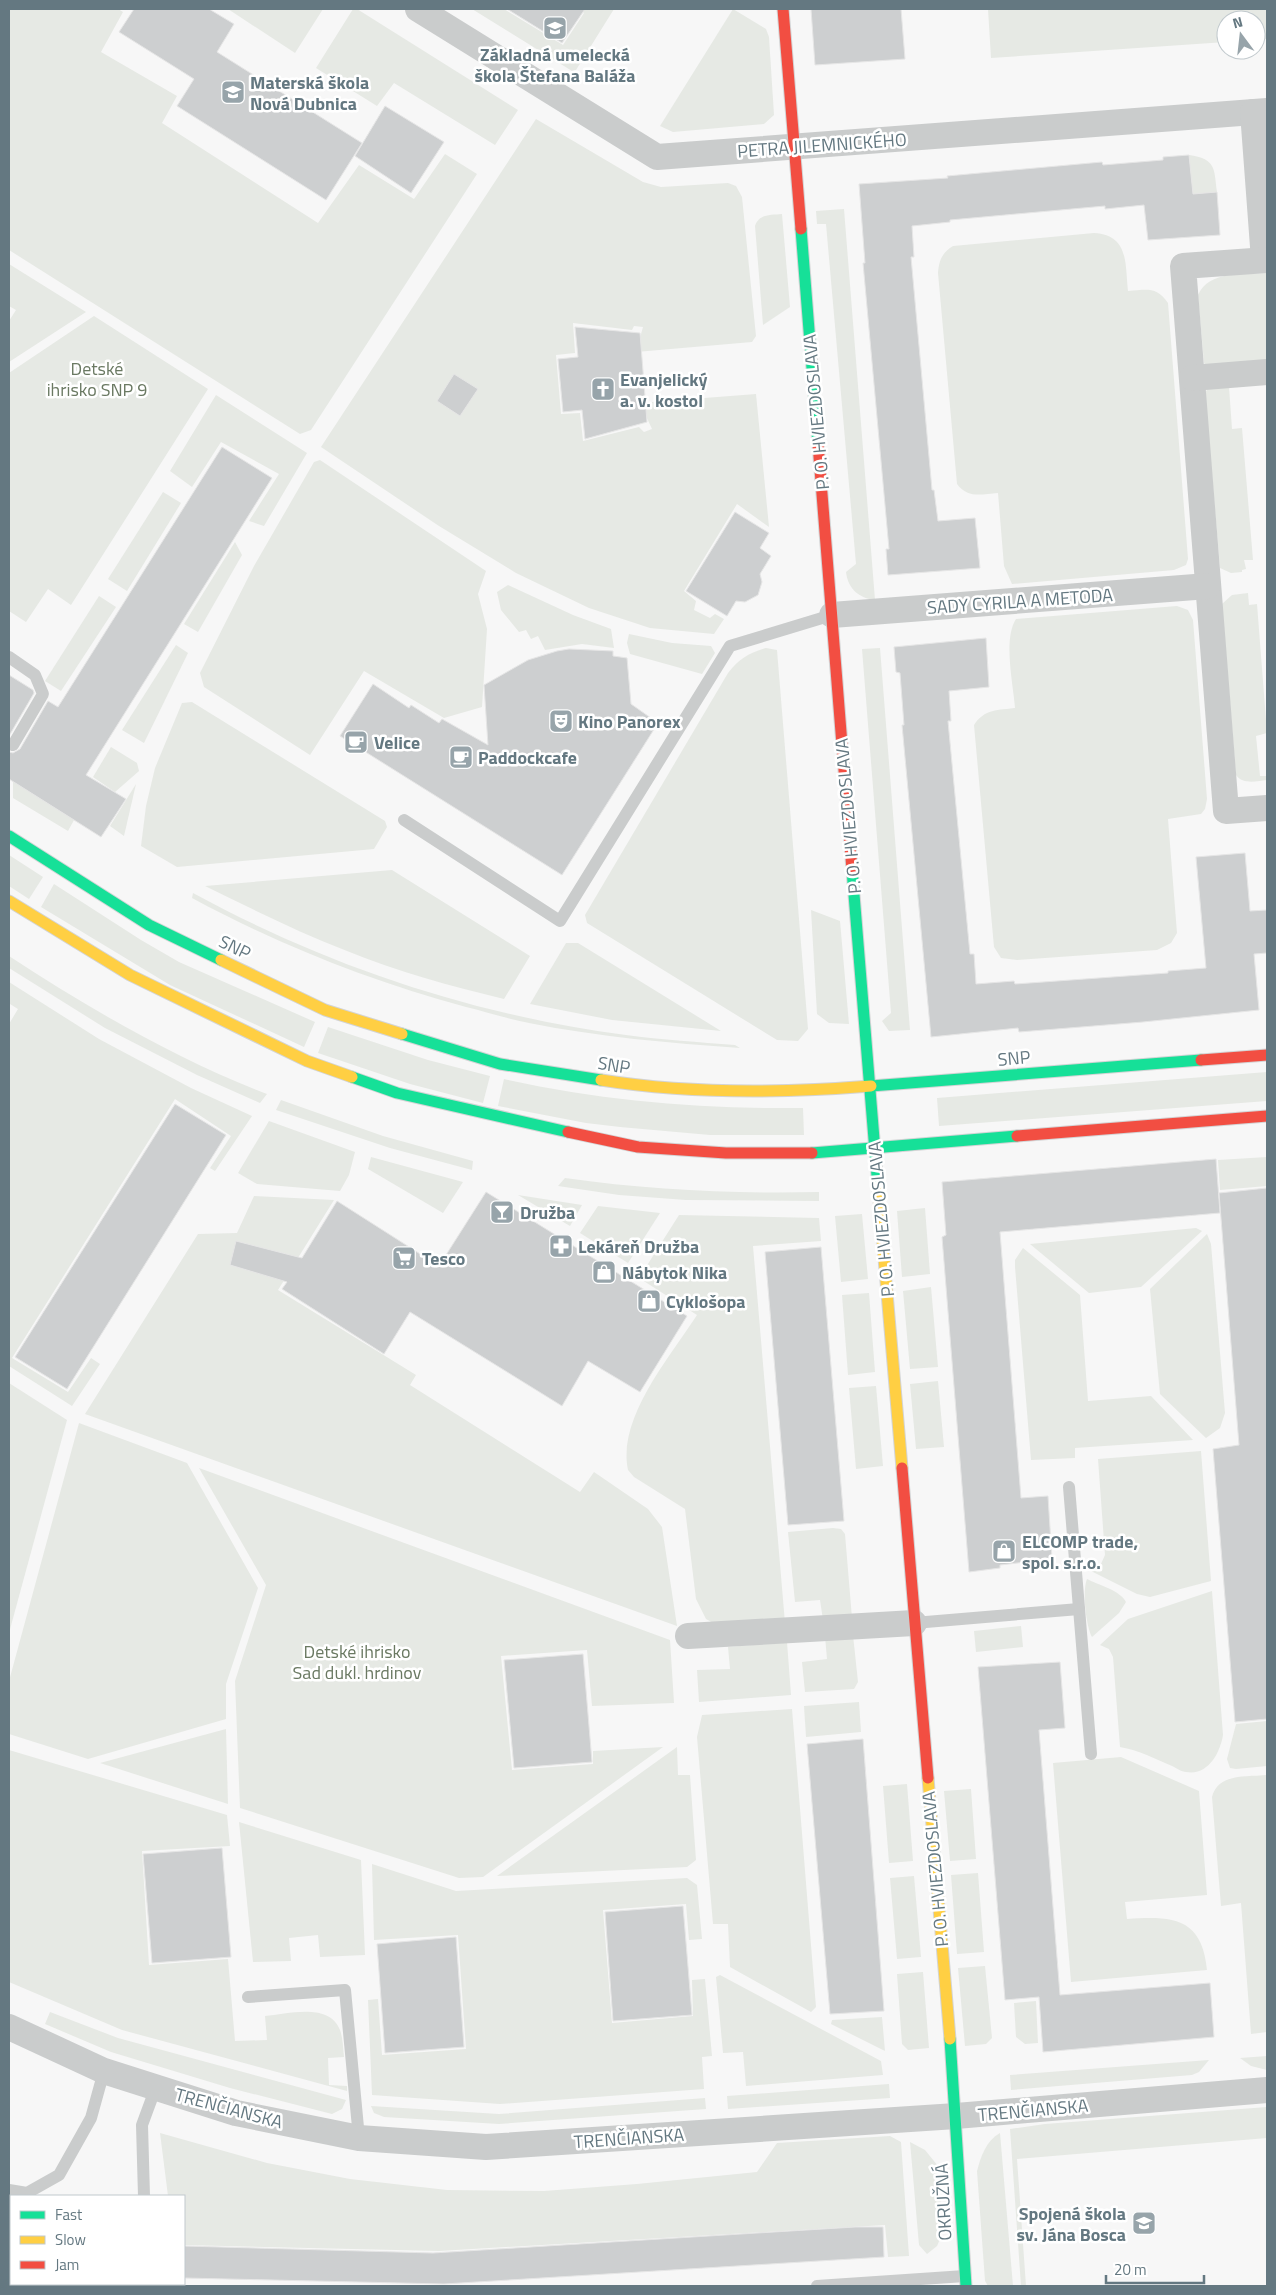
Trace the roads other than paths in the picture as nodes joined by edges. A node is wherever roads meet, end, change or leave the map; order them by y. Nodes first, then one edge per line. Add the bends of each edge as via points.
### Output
1 (418, 9) edge
2 (783, 9) edge
3 (1260, 112) edge
4 (795, 147) junction
5 (1266, 260) edge
6 (1267, 372) edge
7 (1192, 378) junction
8 (1208, 586) junction
9 (832, 615) junction
10 (9, 657) edge
11 (13, 746) dead end
12 (1267, 808) edge
13 (404, 820) dead end
14 (9, 836) edge
15 (9, 901) edge
16 (1267, 1055) edge
17 (870, 1087) junction
18 (1267, 1116) edge
19 (875, 1148) junction
20 (1069, 1487) dead end
21 (1079, 1609) junction
22 (914, 1623) junction
23 (688, 1636) dead end
24 (1091, 1754) dead end
25 (248, 1997) dead end
26 (9, 2027) edge
27 (104, 2070) junction
28 (156, 2087) junction
29 (1267, 2090) edge
30 (956, 2116) junction
31 (359, 2138) junction
32 (9, 2190) edge
33 (144, 2195) edge
34 (966, 2281) edge
35 (817, 2286) edge

1 - 4 street, PETRA JILEMNICKÉHO via 658,157
2 - 4 street, P. O. HVIEZDOSLAVA
3 - 4 street, PETRA JILEMNICKÉHO
3 - 5 street
4 - 9 street, P. O. HVIEZDOSLAVA
5 - 7 street via 1183,266
6 - 7 street
7 - 8 street
8 - 9 street, SADY CYRILA A METODA
8 - 12 street via 1226,811
9 - 13 lane via 730,646 560,921
9 - 17 street, P. O. HVIEZDOSLAVA
10 - 11 lane via 35,675 43,694
14 - 17 street, SNP via 149,924 325,1010 500,1064 649,1088 811,1091
15 - 19 street via 130,976 307,1061 397,1093 638,1147 745,1153 814,1153
16 - 17 street, SNP
17 - 19 street, P. O. HVIEZDOSLAVA
18 - 19 street
19 - 22 street, P. O. HVIEZDOSLAVA
20 - 21 lane
21 - 22 lane
21 - 24 lane
22 - 23 street
22 - 30 street, P. O. HVIEZDOSLAVA
25 - 31 lane via 346,1990
26 - 27 street, TRENČIANSKA
27 - 28 street, TRENČIANSKA
27 - 32 lane via 91,2118 59,2175 27,2193
28 - 31 street, TRENČIANSKA via 236,2113
28 - 33 lane via 142,2125
29 - 30 street, TRENČIANSKA
30 - 31 street, TRENČIANSKA via 486,2148
30 - 34 street, OKRUŽNÁ
34 - 35 lane

